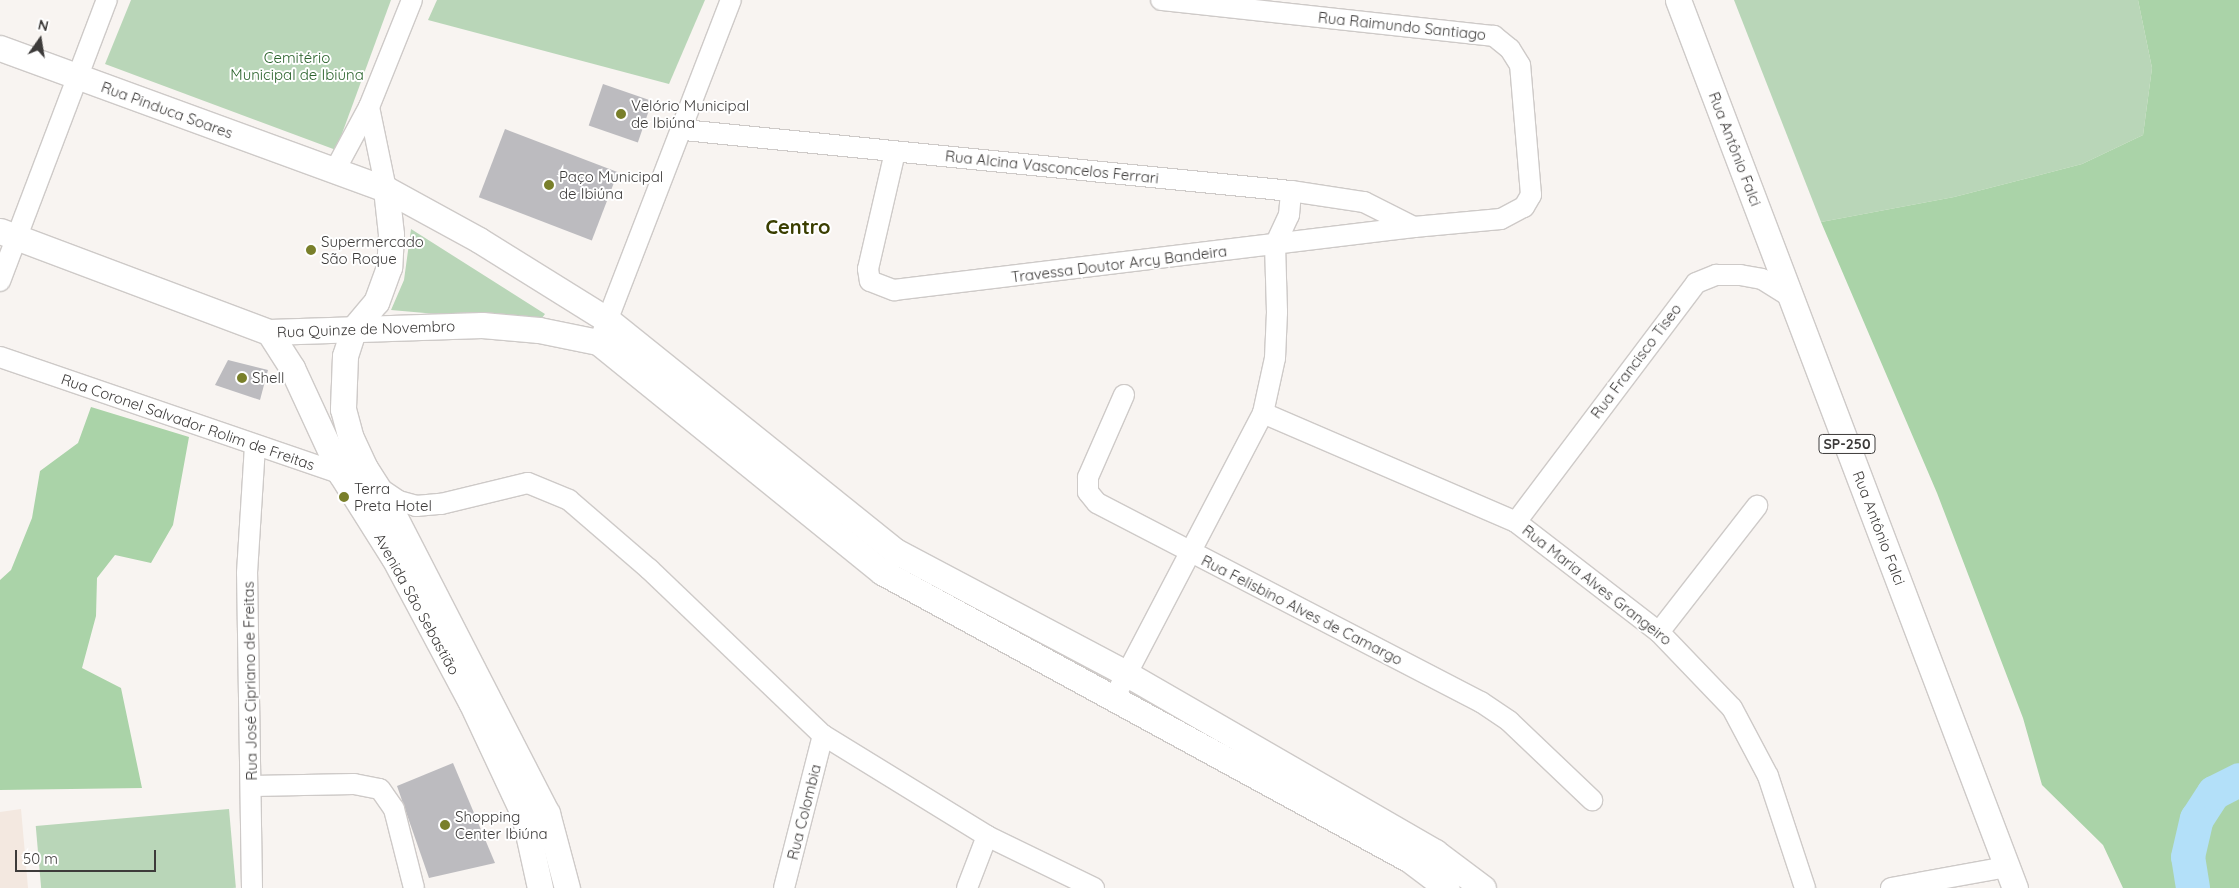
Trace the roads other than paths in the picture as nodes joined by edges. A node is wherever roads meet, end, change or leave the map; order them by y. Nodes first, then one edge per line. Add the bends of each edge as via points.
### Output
1 (107, 0) edge
2 (412, 0) edge
3 (732, 0) edge
4 (1161, 0) edge
5 (1678, 0) edge
6 (0, 48) edge
7 (77, 76) junction
8 (369, 107) junction
9 (684, 130) junction
10 (895, 152) junction
11 (334, 172) junction
12 (386, 189) junction
13 (1291, 191) junction
14 (1501, 219) joint
15 (1414, 227) junction
16 (8, 234) edge
17 (1274, 245) junction
18 (0, 281) edge
19 (1791, 297) junction
20 (354, 328) junction
21 (269, 332) junction
22 (604, 332) junction
23 (0, 357) edge
24 (1124, 395) dead end
25 (1263, 413) junction
26 (255, 445) junction
27 (341, 474) junction
28 (377, 486) junction
29 (1757, 506) dead end
30 (1516, 522) junction
31 (894, 551) junction
32 (1192, 553) junction
33 (882, 572) junction
34 (1659, 632) junction
35 (1127, 674) junction
36 (1113, 700) junction
37 (823, 736) junction
38 (253, 786) junction
39 (1592, 800) dead end
40 (987, 836) junction
41 (556, 839) junction
42 (532, 846) junction
43 (2011, 878) edge
44 (252, 888) edge
45 (414, 888) edge
46 (540, 888) edge
47 (567, 888) edge
48 (784, 888) edge
49 (967, 888) edge
50 (1094, 888) edge
51 (1447, 888) edge
52 (1483, 888) edge
53 (1805, 888) edge
54 (1891, 888) edge

1 - 7 street
2 - 8 street
3 - 9 street
4 - 14 street, Rua Raimundo Santiago via 1494,36 1510,49 1520,65 1531,180 1531,195 1524,207
5 - 19 main road, Rua Antônio Falci / SP-250
6 - 7 main road, Rua Pinduca Soares
7 - 11 main road, Rua Pinduca Soares
7 - 16 street
8 - 11 street
8 - 12 street
9 - 10 street, Rua Alcina Vasconcelos Ferrari
9 - 22 street
10 - 13 street, Rua Alcina Vasconcelos Ferrari
10 - 17 street, Travessa Doutor Arcy Bandeira via 868,269 870,281 878,287 894,290
11 - 12 main road, Rua Pinduca Soares
12 - 20 main road via 391,234 389,267 376,302
12 - 22 main road, Rua Pinduca Soares via 479,240
13 - 15 street, Rua Alcina Vasconcelos Ferrari via 1364,202
13 - 17 street via 1289,215
14 - 15 street, Travessa Doutor Arcy Bandeira
15 - 17 street, Travessa Doutor Arcy Bandeira
16 - 18 street
16 - 21 main road, Rua Quinze de Novembro
17 - 25 street via 1275,358
19 - 30 street, Rua Francisco Tiseo via 1762,279 1740,274 1716,275 1696,284
19 - 43 main road, Rua Antônio Falci / SP-250
20 - 21 main road, Rua Quinze de Novembro
20 - 22 main road, Rua Quinze de Novembro via 482,325
20 - 28 main road, Avenida São Sebastião via 345,356 343,409 351,438
21 - 27 main road, Avenida São Sebastião via 292,368
22 - 31 main road
22 - 33 main road
23 - 26 street, Rua Coronel Salvador Rolim de Freitas
24 - 32 street, Rua Felisbino Alves de Camargo via 1088,477 1088,492 1097,504
25 - 30 street, Rua Maria Alves Grangeiro
25 - 32 street
26 - 27 street, Rua Coronel Salvador Rolim de Freitas
26 - 38 street, Rua José Cipriano de Freitas via 247,582
27 - 28 street, Rua Coronel Salvador Rolim de Freitas
27 - 42 main road, Avenida São Sebastião via 394,558 471,702 524,815
28 - 37 street, Rua Coronel Salvador Rolim de Freitas via 399,501 416,506 441,504 528,482 569,500 649,569
28 - 41 main road, Avenida São Sebastião via 508,733
29 - 34 street
30 - 34 street, Rua Maria Alves Grangeiro
31 - 33 main road
31 - 35 main road
32 - 35 street
32 - 39 street, Rua Felisbino Alves de Camargo via 1481,702 1509,721
33 - 36 main road
34 - 53 street, Rua Maria Alves Grangeiro via 1732,708 1768,776
35 - 36 street
35 - 52 main road via 1435,852
36 - 51 main road via 1410,860
37 - 40 street, Rua Coronel Salvador Rolim de Freitas
37 - 48 street, Rua Colombia
38 - 44 street, Rua José Cipriano de Freitas
38 - 45 street via 354,784 380,788 394,808
40 - 49 street
40 - 50 street, Rua Coronel Salvador Rolim de Freitas
41 - 42 main road
41 - 47 main road, Avenida São Sebastião
42 - 46 main road, Avenida São Sebastião
43 - 54 street

